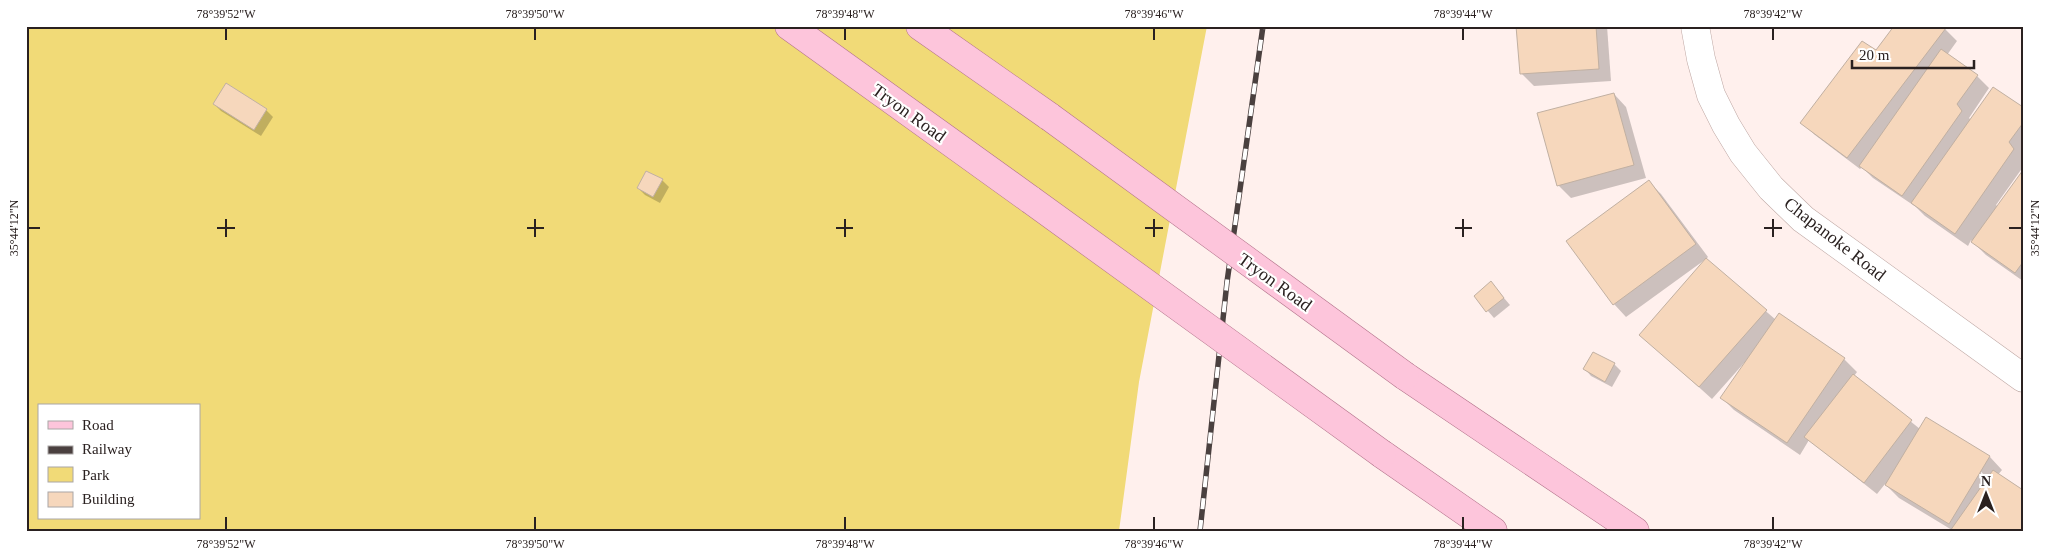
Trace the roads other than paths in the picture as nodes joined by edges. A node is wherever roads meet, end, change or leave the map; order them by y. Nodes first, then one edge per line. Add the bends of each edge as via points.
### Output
1 (789, 26) edge
2 (920, 26) edge
3 (1695, 26) edge
4 (2023, 378) edge
5 (1493, 531) edge
6 (1635, 531) edge

1 - 5 main road, Tryon Road, bridge
2 - 6 main road, Tryon Road, bridge via 1404,376
3 - 4 street, Chapanoke Road via 1711,95 1742,153 1771,188 1803,219

